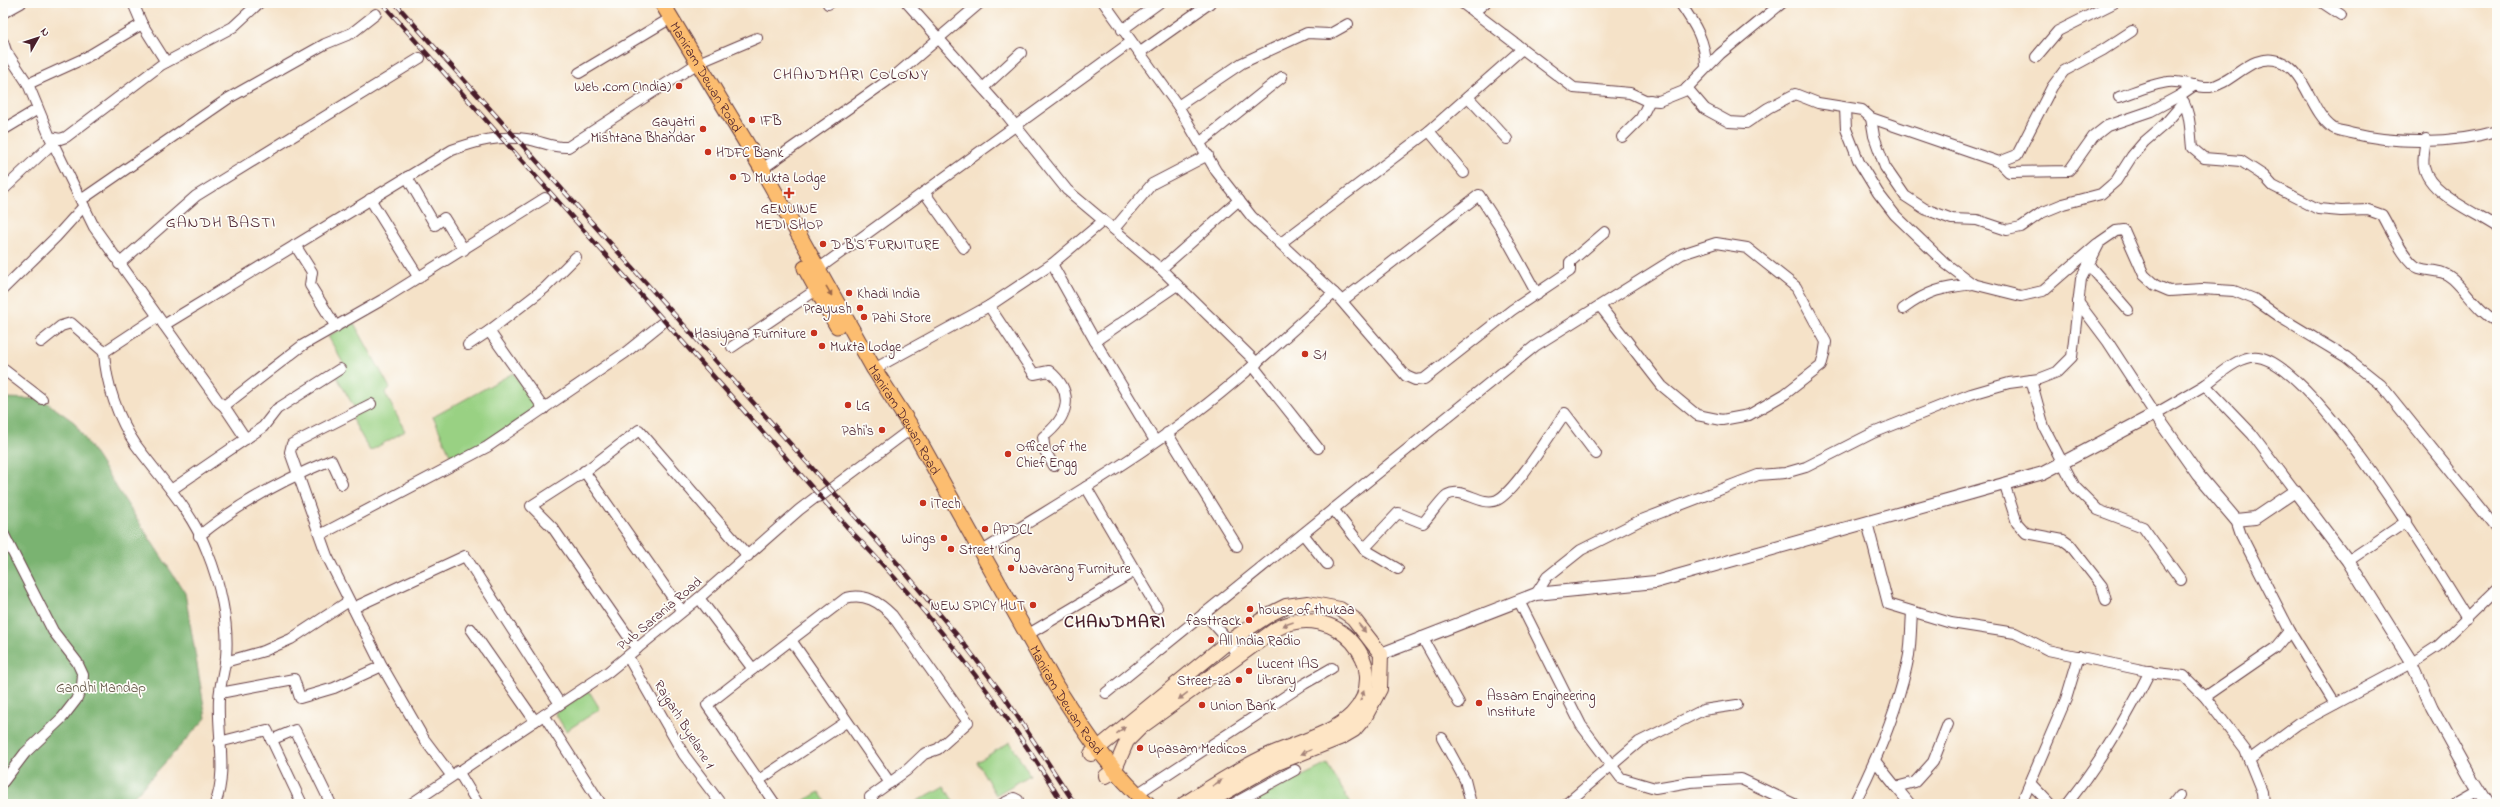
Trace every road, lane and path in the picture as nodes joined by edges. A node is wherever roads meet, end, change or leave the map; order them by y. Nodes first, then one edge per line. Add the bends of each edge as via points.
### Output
1 (21, 3) edge
2 (133, 3) edge
3 (259, 3) edge
4 (652, 3) edge
5 (662, 3) edge
6 (907, 3) edge
7 (980, 3) edge
8 (1104, 3) edge
9 (1159, 3) edge
10 (1210, 3) edge
11 (1462, 3) edge
12 (1485, 3) edge
13 (1680, 3) edge
14 (1782, 3) edge
15 (2114, 3) edge
16 (2323, 3) edge
17 (1474, 12) junction
18 (3, 13) edge
19 (376, 14) dead end
20 (2341, 15) dead end
21 (667, 20) junction
22 (142, 24) junction
23 (1348, 24) dead end
24 (1122, 30) junction
25 (2132, 31) dead end
26 (757, 38) dead end
27 (938, 38) junction
28 (1131, 42) junction
29 (4, 48) edge
30 (1522, 49) junction
31 (1021, 53) dead end
32 (1139, 53) junction
33 (2036, 57) dead end
34 (420, 58) dead end
35 (166, 62) junction
36 (694, 66) junction
37 (1706, 66) junction
38 (579, 73) dead end
39 (1282, 77) dead end
40 (28, 84) junction
41 (2194, 85) junction
42 (983, 88) junction
43 (1688, 88) junction
44 (1468, 96) junction
45 (2118, 97) dead end
46 (2181, 99) junction
47 (1650, 100) junction
48 (1178, 106) junction
49 (1845, 108) junction
50 (38, 109) junction
51 (1871, 118) junction
52 (1015, 125) junction
53 (3, 130) edge
54 (1429, 131) junction
55 (2497, 131) edge
56 (1622, 137) dead end
57 (1507, 139) dead end
58 (51, 140) junction
59 (2426, 140) junction
60 (1201, 142) junction
61 (1208, 155) junction
62 (1999, 162) junction
63 (762, 169) junction
64 (1464, 173) dead end
65 (407, 176) junction
66 (3, 190) edge
67 (924, 192) junction
68 (545, 198) dead end
69 (370, 199) junction
70 (1239, 200) junction
71 (82, 203) junction
72 (1103, 221) junction
73 (2497, 227) edge
74 (1114, 229) junction
75 (1605, 232) dead end
76 (2100, 242) junction
77 (1281, 243) junction
78 (294, 245) junction
79 (964, 248) dead end
80 (464, 250) junction
81 (576, 257) dead end
82 (119, 264) junction
83 (1052, 264) junction
84 (2088, 264) junction
85 (1161, 269) junction
86 (813, 272) junction
87 (419, 278) junction
88 (1972, 284) junction
89 (1177, 285) junction
90 (3, 290) edge
91 (816, 290) junction
92 (1334, 293) junction
93 (1537, 294) junction
94 (1342, 301) junction
95 (2078, 302) junction
96 (989, 306) junction
97 (1600, 306) junction
98 (1903, 309) dead end
99 (2128, 310) dead end
100 (160, 321) junction
101 (2497, 322) edge
102 (661, 324) dead end
103 (336, 327) junction
104 (489, 331) junction
105 (1094, 341) junction
106 (41, 342) dead end
107 (468, 345) dead end
108 (732, 347) dead end
109 (104, 352) junction
110 (1255, 365) junction
111 (3, 369) edge
112 (340, 369) dead end
113 (874, 369) junction
114 (2031, 380) junction
115 (2205, 384) junction
116 (42, 399) dead end
117 (371, 404) dead end
118 (224, 406) junction
119 (544, 409) junction
120 (2155, 414) junction
121 (908, 431) junction
122 (1167, 433) junction
123 (246, 439) junction
124 (1155, 441) junction
125 (1318, 448) dead end
126 (1596, 454) dead end
127 (2061, 463) junction
128 (1054, 466) dead end
129 (584, 471) junction
130 (299, 473) junction
131 (342, 484) dead end
132 (2004, 484) junction
133 (1086, 487) junction
134 (171, 490) junction
135 (2295, 491) junction
136 (1333, 510) junction
137 (2236, 520) junction
138 (2407, 521) junction
139 (1867, 522) junction
140 (2497, 529) edge
141 (3, 533) edge
142 (320, 534) junction
143 (1303, 534) junction
144 (199, 536) junction
145 (1237, 546) dead end
146 (1364, 549) junction
147 (981, 552) junction
148 (748, 556) junction
149 (2348, 560) junction
150 (1327, 564) dead end
151 (1398, 569) dead end
152 (1135, 571) junction
153 (2181, 580) dead end
154 (2497, 589) edge
155 (1536, 594) junction
156 (699, 598) junction
157 (1519, 601) junction
158 (2106, 601) dead end
159 (351, 604) junction
160 (1157, 608) dead end
161 (682, 611) junction
162 (1912, 612) junction
163 (1204, 613) junction
164 (2467, 619) junction
165 (471, 629) dead end
166 (2290, 631) junction
167 (1027, 635) junction
168 (1422, 637) junction
169 (791, 640) junction
170 (1229, 641) junction
171 (637, 649) junction
172 (1381, 654) junction
173 (1237, 656) junction
174 (2079, 656) junction
175 (628, 657) junction
176 (225, 662) junction
177 (2412, 663) junction
178 (382, 666) junction
179 (1332, 668) dead end
180 (753, 670) junction
181 (2150, 671) junction
182 (220, 693) junction
183 (1106, 693) dead end
184 (2205, 697) junction
185 (1459, 703) dead end
186 (560, 704) junction
187 (2335, 704) junction
188 (1737, 705) dead end
189 (544, 715) junction
190 (534, 721) junction
191 (846, 722) junction
192 (1948, 724) dead end
193 (1340, 731) junction
194 (1442, 738) dead end
195 (271, 740) junction
196 (219, 742) junction
197 (1095, 751) junction
198 (2249, 760) junction
199 (1876, 762) junction
200 (1612, 766) junction
201 (1295, 770) dead end
202 (455, 773) junction
203 (1110, 774) junction
204 (759, 780) junction
205 (3, 782) edge
206 (890, 783) junction
207 (2030, 783) junction
208 (1896, 787) junction
209 (2479, 791) junction
210 (1136, 799) edge
211 (215, 804) edge
212 (302, 804) edge
213 (331, 804) edge
214 (411, 804) edge
215 (478, 804) edge
216 (601, 804) edge
217 (721, 804) edge
218 (775, 804) edge
219 (874, 804) edge
220 (1002, 804) edge
221 (1018, 804) edge
222 (1148, 804) edge
223 (1184, 804) edge
224 (1205, 804) edge
225 (1233, 804) edge
226 (1471, 804) edge
227 (1566, 804) edge
228 (1794, 804) edge
229 (1854, 804) edge
230 (1910, 804) edge
231 (2021, 804) edge
232 (2050, 804) edge
233 (2067, 804) edge
234 (2263, 804) edge
235 (2456, 804) edge
236 (2487, 804) edge

1 - 18 street
2 - 22 street
3 - 35 street via 234,26
4 - 21 main road, Maniram Dewan Road
5 - 21 main road, Maniram Dewan Road
6 - 27 street
7 - 27 street
8 - 24 street
9 - 24 street
10 - 32 street
11 - 17 street
12 - 17 street
13 - 37 street via 1696,26 1706,52
14 - 37 street via 1763,16
15 - 33 street via 2058,31
16 - 20 street
17 - 30 street
19 - 71 street via 352,34 325,44 229,98
21 - 36 main road, Maniram Dewan Road
21 - 38 street
22 - 35 street
22 - 40 street via 84,58
23 - 48 street via 1330,34 1307,33 1242,62
24 - 28 street
25 - 62 street via 2103,50 2064,70 2052,87 2017,155
26 - 36 street
27 - 42 street
27 - 63 street via 896,74
28 - 32 street
28 - 52 street
29 - 40 street
30 - 44 street
30 - 47 street via 1574,88 1630,93
31 - 42 street
32 - 48 street
34 - 82 street via 196,196
35 - 58 street via 66,137
36 - 63 main road, Maniram Dewan Road
36 - 65 street via 568,147 555,147 516,138 486,138 452,150
36 - 86 main road, Maniram Dewan Road via 754,175
37 - 43 street
39 - 60 street
40 - 50 street
41 - 45 street via 2168,82
41 - 46 street
41 - 59 street via 2210,87 2263,60 2278,61 2294,70 2311,102 2333,128 2370,138
42 - 52 street
43 - 47 street via 1673,97 1659,101
43 - 49 street via 1706,109 1728,122 1746,122 1795,94 1818,104
44 - 54 street
44 - 57 street
46 - 51 street via 2165,124 2144,142 2116,181 2101,194 2063,204 2041,213 2021,227 2007,230 1977,220 1952,219 1925,209 1905,196 1885,168
46 - 62 street via 2107,126 2094,137 2069,170 2010,172
46 - 101 street via 2189,121 2192,148 2204,158 2241,161 2264,176 2273,186 2318,209 2341,212 2368,210 2382,215 2406,256 2418,267 2440,270 2453,279 2471,300
47 - 56 street via 1641,118
48 - 60 street
49 - 51 street via 1862,110
49 - 88 street via 1846,129 1859,162 1878,193 1895,215 1946,264
50 - 53 street
50 - 58 street
51 - 62 street
52 - 67 street
52 - 72 street via 1067,190
54 - 64 street
54 - 77 street
55 - 59 street via 2477,137
58 - 66 street
58 - 71 street
59 - 73 street via 2423,166 2428,181
60 - 61 street
61 - 70 street via 1216,171
61 - 74 street via 1152,184
63 - 86 main road, Maniram Dewan Road
65 - 69 street
65 - 80 street via 435,225 444,218
67 - 79 street
67 - 86 street
68 - 80 street
69 - 78 street
69 - 87 street
70 - 77 street via 1252,217
70 - 85 street
71 - 82 street via 94,227
71 - 90 street via 56,237
72 - 74 street
72 - 83 street
74 - 85 street
75 - 93 street via 1570,262 1570,271 1563,278
76 - 84 street
76 - 88 street via 2043,291 2021,296
76 - 140 street via 2116,231 2124,230 2144,275 2154,285 2170,291 2234,291 2254,299 2346,357 2381,385
77 - 92 street
78 - 100 street
78 - 103 street via 312,272 310,285
80 - 87 street
81 - 104 street via 545,288
82 - 100 street
83 - 96 street
83 - 105 street
84 - 95 street via 2081,279
84 - 99 street
85 - 89 street
86 - 91 main road, Maniram Dewan Road
86 -> 113 main road, Maniram Dewan Road
87 - 103 street
88 - 98 street via 1924,294
89 - 105 street
89 - 110 street
91 - 108 street
91 - 121 main road, Maniram Dewan Road
92 - 94 street
92 - 110 street
93 - 94 street via 1512,310 1424,379 1415,380 1406,376
93 - 94 street via 1479,195
95 - 114 street via 2072,357 2057,372
95 - 120 street via 2108,342
96 - 113 street
96 - 128 street via 1034,374 1049,372 1060,380 1066,397 1065,414 1055,428 1043,437 1045,450
97 - 97 street via 1682,254 1716,242 1747,248 1796,287 1826,342 1824,355 1821,366 1785,394 1748,415 1722,420 1697,415 1662,386
97 - 136 street via 1535,346
100 - 109 street
100 - 118 street
102 - 119 street via 625,353
103 - 118 street via 303,345
104 - 107 street
104 - 119 street
105 - 124 street
106 - 109 street via 61,326 71,323
109 - 134 street via 105,373 125,427
110 - 122 street
110 - 125 street
111 - 116 street
112 - 123 street via 277,409 263,427
113 - 121 main road, Maniram Dewan Road
114 - 127 street via 2044,427
114 - 155 street via 2009,383 1971,394 1873,433 1806,467 1786,473 1758,475 1639,521 1581,550 1547,577
115 - 120 street
115 - 135 street via 2252,434
115 - 138 street via 2241,360 2258,357 2281,368 2312,395
117 - 130 street via 292,444 290,452
118 - 123 street
119 - 142 street via 487,447
120 - 127 street
120 - 137 street via 2198,475
121 - 147 main road, Maniram Dewan Road
121 - 148 street, Pub Sarania Road via 826,493 798,510
121 - 197 main road, Maniram Dewan Road via 1048,691 1074,732
122 - 124 street
122 - 145 street
123 - 134 street
124 - 133 street
126 - 146 street via 1565,413 1512,488 1497,500 1485,501 1458,493 1446,495 1423,523 1398,513
127 - 132 street via 2043,473
127 - 153 street via 2075,487 2098,510 2143,527
129 - 148 street via 639,430
129 - 161 street
129 - 171 street via 531,506 553,528
130 - 131 street via 331,460
130 - 142 street
130 - 144 street via 218,520
132 - 139 street
132 - 158 street via 2017,523 2026,532 2063,540 2070,545 2102,586
133 - 147 street
133 - 152 street
134 - 144 street
135 - 137 street via 2254,518
135 - 149 street
136 - 143 street
136 - 146 street
137 - 166 street via 2241,535
138 - 149 street
138 - 164 street
139 - 155 street via 1655,582
139 - 162 street via 1888,604
141 - 205 street via 53,631 77,662 83,675 82,686 76,700 62,718 25,754
142 - 159 street via 327,556
143 - 150 street
143 - 163 street
144 - 176 street via 207,550 224,605
146 - 151 street
147 - 167 main road, Maniram Dewan Road
148 - 156 street, Pub Sarania Road
149 - 177 street
152 - 160 street
152 - 167 street
154 - 164 street
155 - 157 street
156 - 161 street, Pub Sarania Road
156 - 180 street
157 - 168 street
157 - 200 street via 1581,725
159 - 176 street via 278,645
159 - 178 street
159 - 186 street via 465,556
161 - 171 street, Pub Sarania Road
162 - 174 street via 1951,623 2015,633 2048,650
162 - 199 street via 1909,654 1894,711
163 - 170 street
163 - 183 street
164 - 177 street via 2438,646
165 - 190 street
166 - 184 street via 2276,648
166 - 187 street
167 - 197 main road, Maniram Dewan Road
168 - 172 street
168 - 185 street
169 - 180 street
169 - 191 street
169 - 206 street via 846,598 856,595 866,597 883,606 892,615 968,722 951,739 938,749 924,754
170 -> 172 main road via 1286,606 1308,603 1340,609 1353,618
170 - 173 street
197 -> 170 main road
171 - 175 street, Pub Sarania Road
172 - 193 main road via 1382,668 1377,698 1354,730
193 -> 173 main road via 1359,704 1366,674 1366,664 1361,654 1344,634 1322,622 1297,621 1276,629
173 -> 203 main road via 1141,727 1127,741
174 - 181 street
174 - 207 street via 2066,699
175 - 186 street, Pub Sarania Road
175 - 217 street, Rajgarh Byelane 1 via 684,754
176 - 182 street
177 - 187 street
177 - 209 street via 2432,708
178 - 182 street via 334,688 300,698 294,679
178 - 202 street via 424,739
179 - 210 street via 1304,684
180 - 204 street via 707,705
181 - 184 street via 2184,676
181 - 233 street via 2126,721 2094,770
182 - 196 street
184 - 198 street via 2245,750
186 - 189 street, Pub Sarania Road
187 - 198 street via 2298,724
188 - 200 street via 1703,710 1639,742
189 - 190 street, Pub Sarania Road
189 - 216 street
190 - 202 street, Pub Sarania Road
191 - 204 street
191 - 206 street
192 - 208 street via 1933,762 1915,782
223 -> 193 main road via 1260,758
193 -> 224 main road
194 - 226 street via 1465,780
195 - 196 street via 267,730
195 - 212 street
195 - 213 street via 294,730
196 - 211 street via 221,789
197 - 203 main road, Maniram Dewan Road
198 - 234 street via 2262,792
199 - 208 street
199 - 229 street
200 - 227 street
200 - 228 street via 1621,778 1655,788 1690,782 1741,779
201 - 225 street
202 - 214 street, Pub Sarania Road
202 - 215 street
203 - 210 main road, Maniram Dewan Road
204 - 218 street
206 - 219 street via 870,797
207 - 231 street
207 - 232 street
208 - 230 street
209 - 235 street
209 - 236 street
210 - 222 main road, Maniram Dewan Road
220 - 221 street via 1014,798 1018,800

